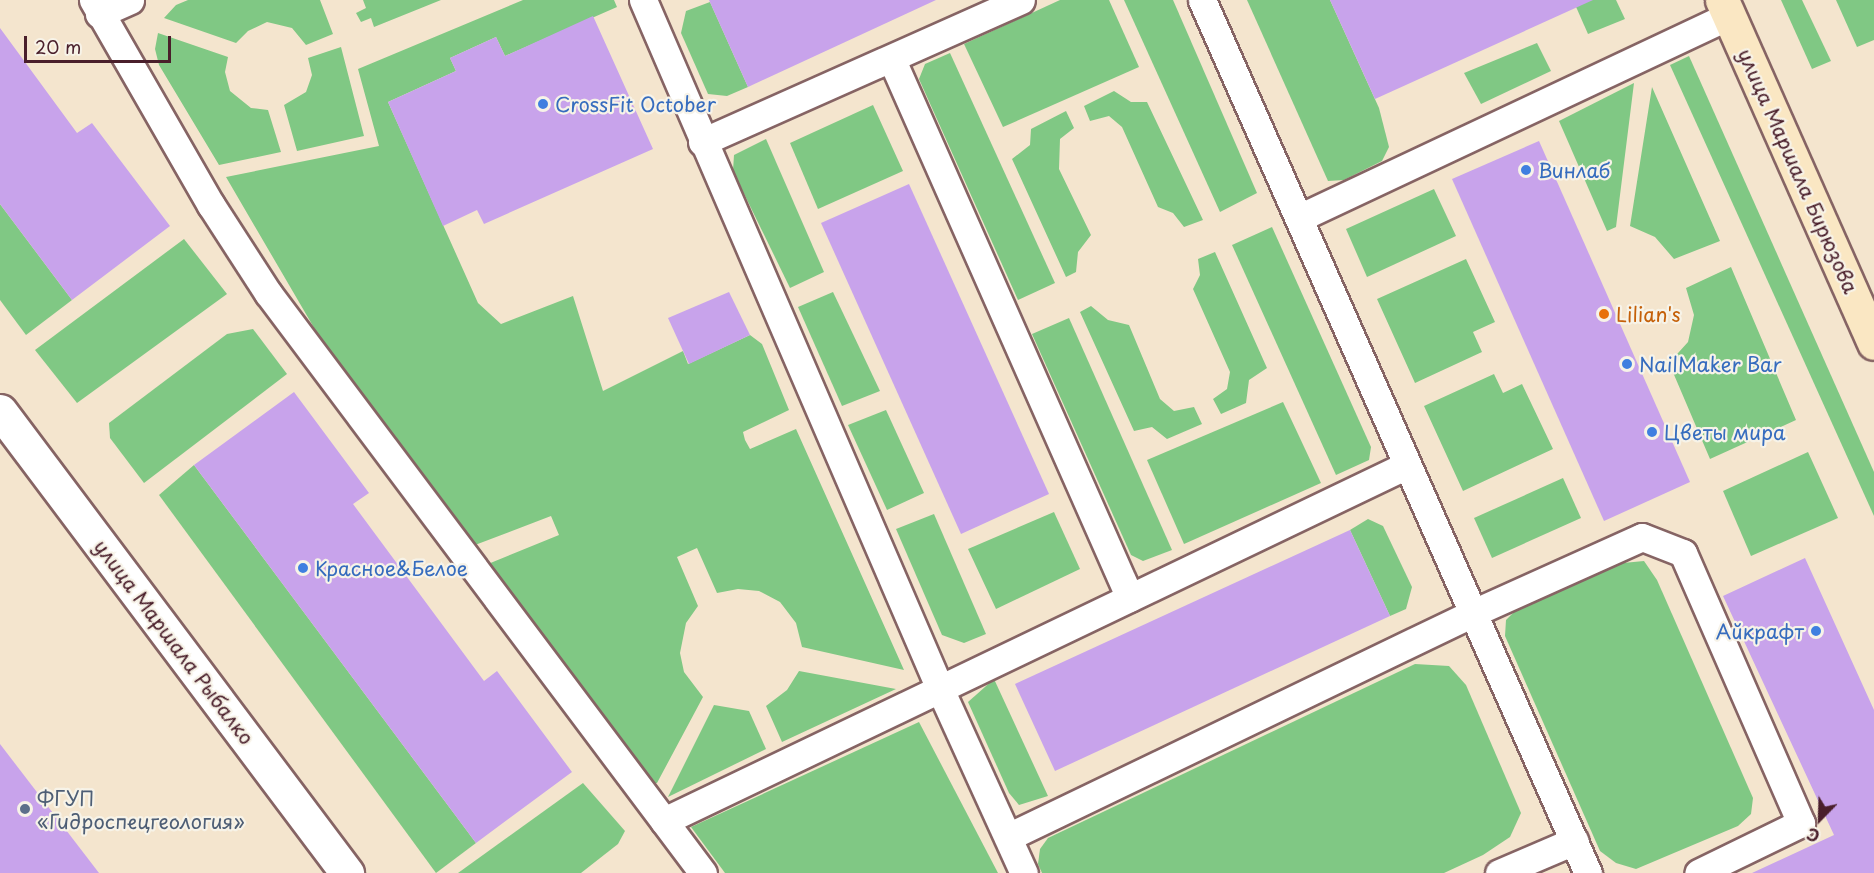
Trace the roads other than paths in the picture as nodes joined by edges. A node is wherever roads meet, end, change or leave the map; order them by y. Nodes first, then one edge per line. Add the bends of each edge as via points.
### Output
1 (130, 0) edge
2 (643, 0) edge
3 (1021, 0) edge
4 (1202, 0) edge
5 (96, 7) edge
6 (1725, 8) edge
7 (892, 60) junction
8 (702, 142) junction
9 (1299, 218) junction
10 (1874, 343) edge
11 (0, 411) edge
12 (1407, 465) junction
13 (1130, 598) junction
14 (1473, 613) junction
15 (940, 689) junction
16 (664, 821) junction
17 (1008, 837) junction
18 (1574, 841) junction
19 (347, 873) edge
20 (703, 873) edge
21 (1024, 873) edge
22 (1499, 873) edge
23 (1588, 873) edge
24 (1698, 873) edge

1 - 5 lane
2 - 8 lane
3 - 7 lane
4 - 9 lane
5 - 16 lane via 268,293
6 - 9 lane
6 - 10 main road, улица Маршала Бирюзова
7 - 8 lane
7 - 13 lane
8 - 15 lane
9 - 12 lane
11 - 19 street, улица Маршала Рыбалко
12 - 13 lane
12 - 14 lane
13 - 15 lane
14 - 17 lane
14 - 18 lane
14 - 24 lane via 1641,537 1683,554 1801,823
15 - 16 lane
15 - 17 lane
16 - 20 lane
17 - 21 lane
18 - 22 lane
18 - 23 lane

